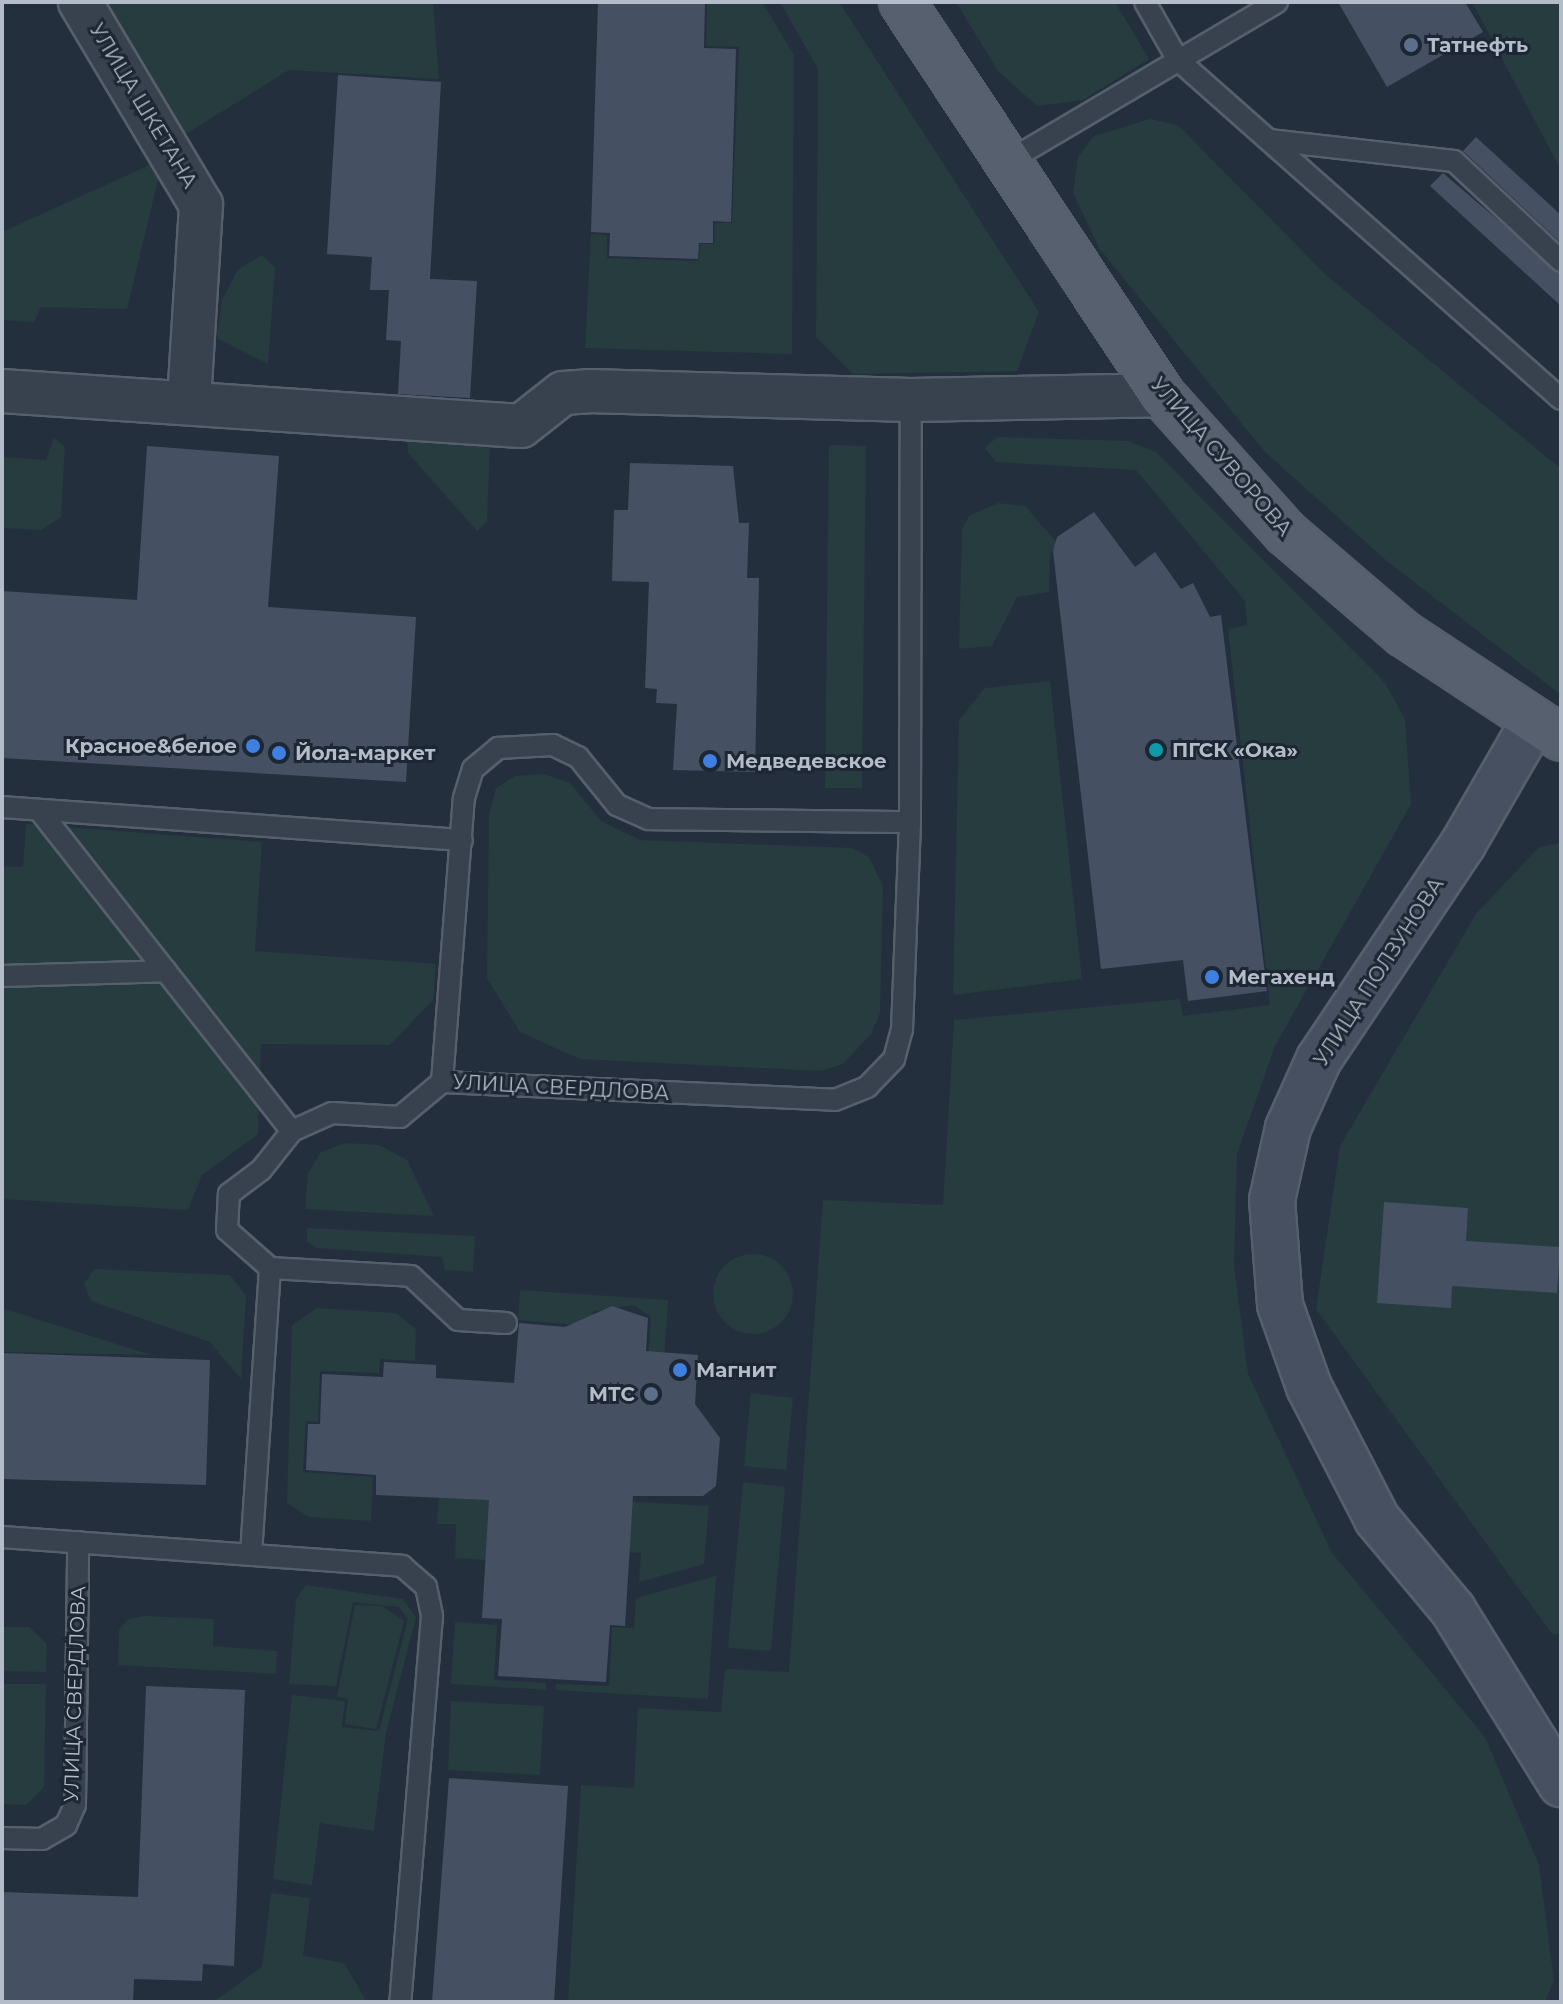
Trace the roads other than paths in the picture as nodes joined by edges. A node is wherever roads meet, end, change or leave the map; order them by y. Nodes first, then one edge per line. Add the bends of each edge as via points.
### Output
1 (80, 2) edge
2 (902, 2) edge
3 (1145, 2) edge
4 (1277, 2) edge
5 (1178, 60) junction
6 (1269, 140) junction
7 (1005, 163) junction
8 (1561, 261) edge
9 (2, 391) edge
10 (1162, 395) junction
11 (1561, 399) edge
12 (911, 400) junction
13 (189, 403) junction
14 (1547, 730) edge
15 (2, 807) edge
16 (39, 810) junction
17 (910, 822) junction
18 (462, 840) junction
19 (166, 971) junction
20 (2, 976) edge
21 (442, 1082) junction
22 (292, 1131) junction
23 (270, 1268) junction
24 (506, 1323) dead end
25 (2, 1537) edge
26 (78, 1542) junction
27 (251, 1554) junction
28 (1558, 1770) edge
29 (2, 1838) edge
30 (400, 2002) edge

1 - 13 street, УЛИЦА ШКЕТАНА via 201,205
2 - 7 main road, УЛИЦА СУВОРОВА
3 - 5 lane
4 - 5 lane
5 - 6 lane
5 - 7 lane
6 - 8 lane via 1454,161
6 - 11 lane
7 - 10 main road, УЛИЦА СУВОРОВА
9 - 13 street
10 - 12 street
10 - 14 main road, УЛИЦА СУВОРОВА via 1286,533 1404,634
12 - 13 street via 589,391 563,393 521,426
12 - 17 lane
14 - 28 main road, УЛИЦА ПОЛЗУНОВА via 1463,844 1319,1059 1288,1128 1272,1200 1280,1305 1314,1398 1377,1519 1453,1610
15 - 16 lane
16 - 18 lane
16 - 19 lane
17 - 18 lane via 648,819 617,805 578,757 525,741 498,748 473,769
17 - 21 lane, УЛИЦА СВЕРДЛОВА via 902,1030 894,1059 872,1082 835,1100
18 - 21 lane via 450,898
19 - 20 lane
19 - 22 lane
21 - 22 lane, УЛИЦА СВЕРДЛОВА via 400,1117 332,1113
22 - 23 lane, УЛИЦА СВЕРДЛОВА via 261,1170 229,1194 227,1230
23 - 24 lane via 411,1276 458,1320
23 - 27 lane
25 - 26 lane
26 - 27 lane
26 - 29 lane, УЛИЦА СВЕРДЛОВА via 75,1805 66,1825 42,1839
27 - 30 lane via 402,1566 426,1587 432,1616

